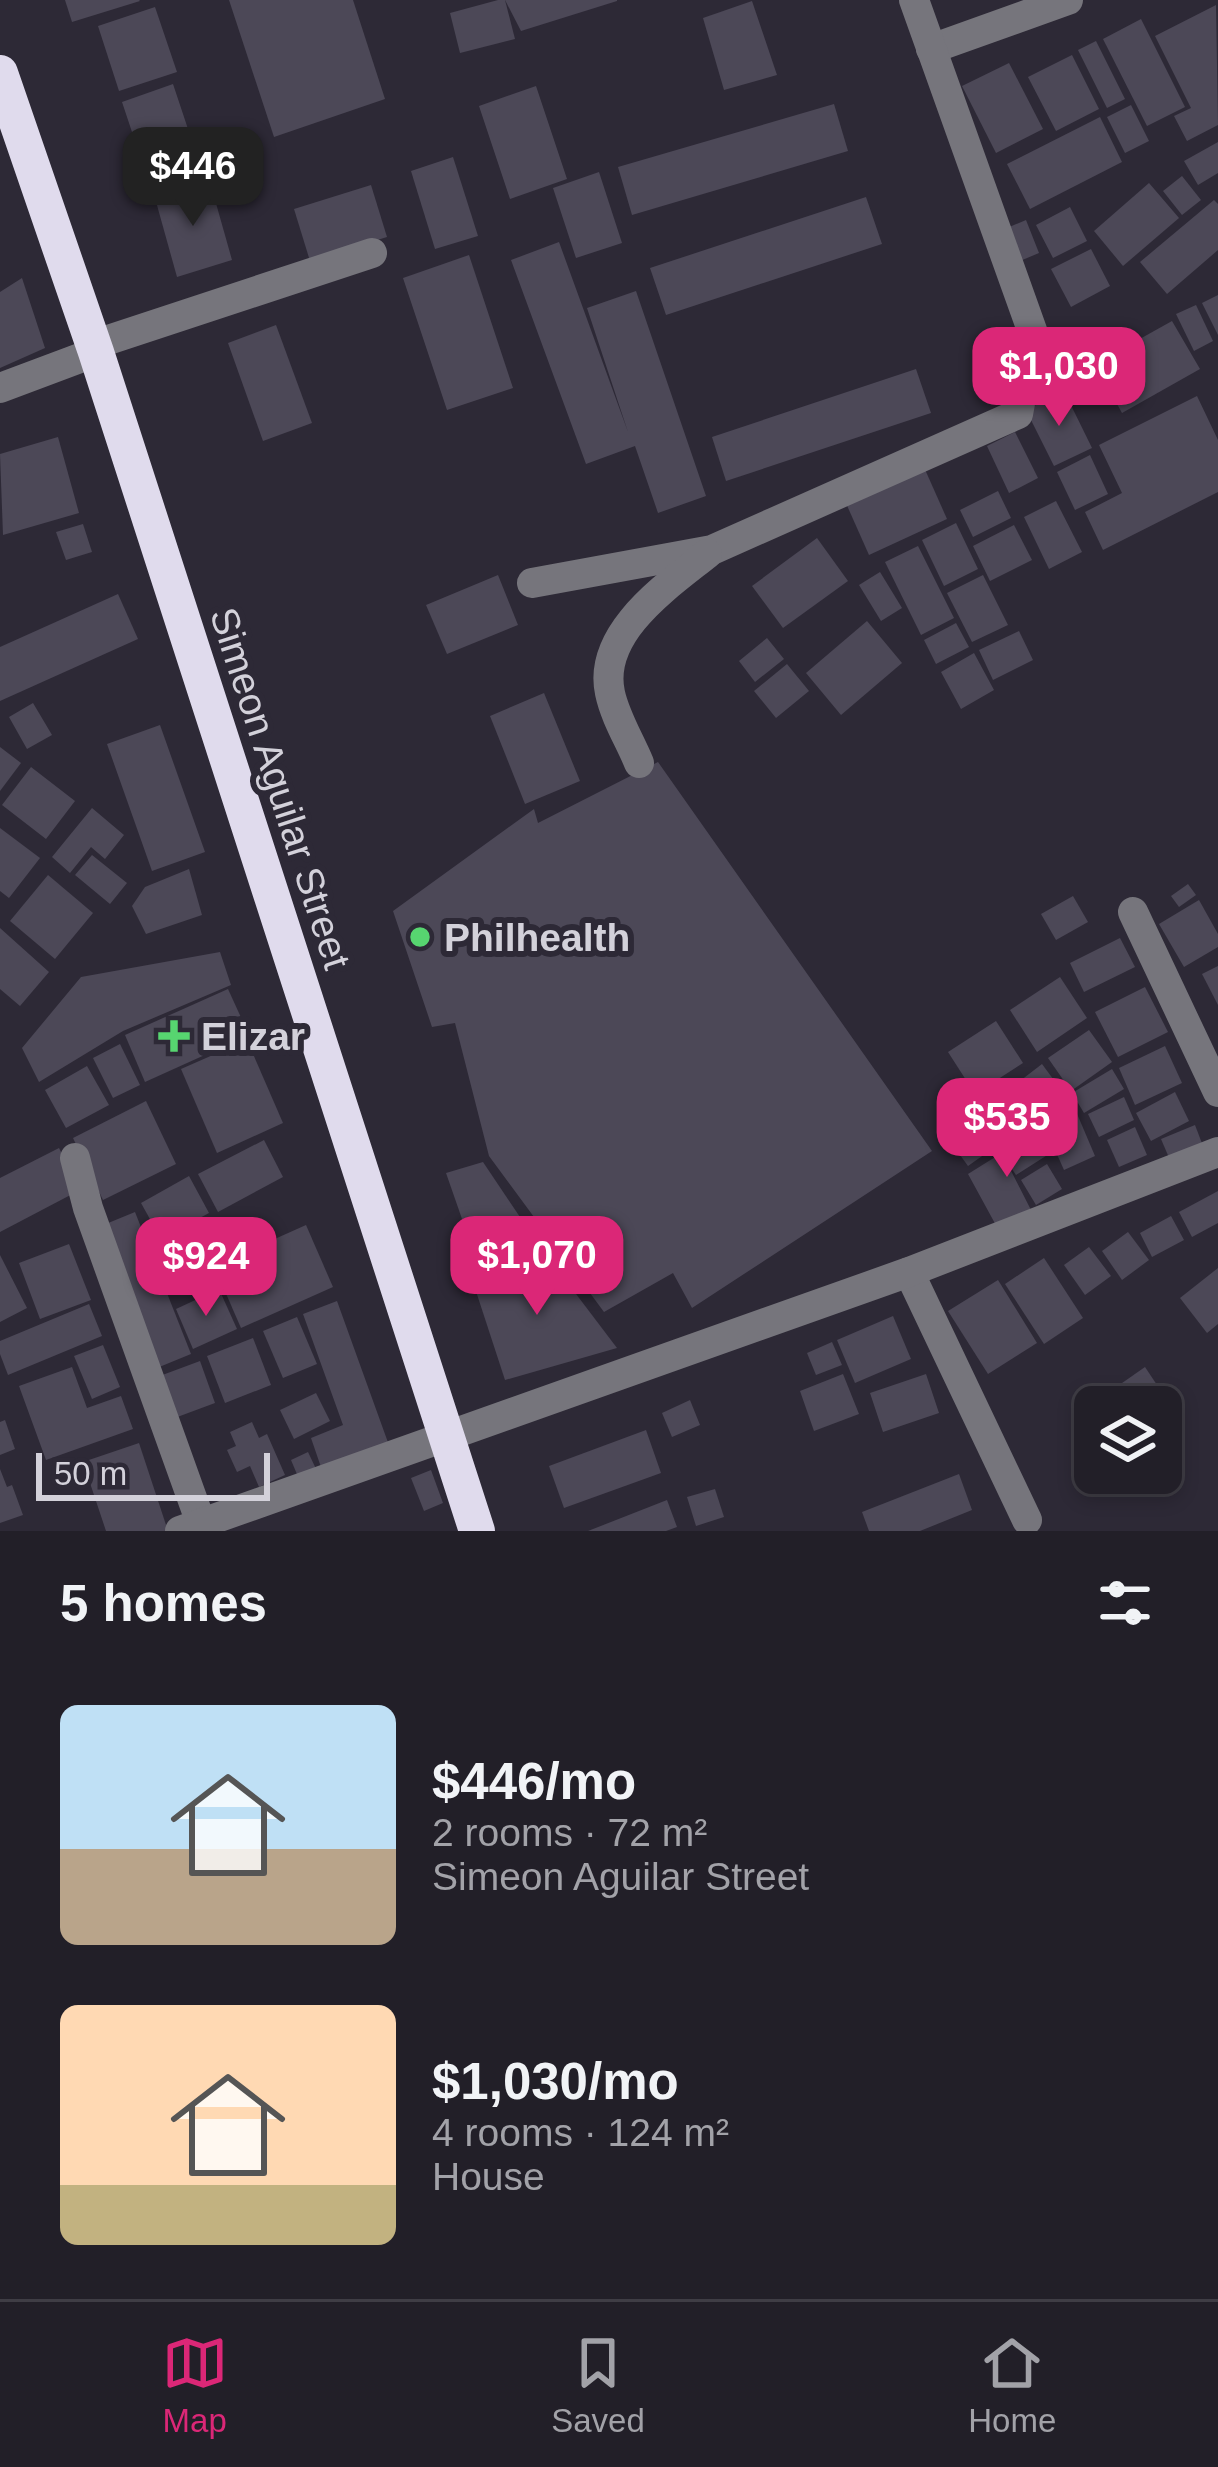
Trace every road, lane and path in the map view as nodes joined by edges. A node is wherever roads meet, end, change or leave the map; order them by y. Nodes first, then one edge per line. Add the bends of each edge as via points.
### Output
1 (914, 0) edge
2 (1067, 0) edge
3 (931, 49) junction
4 (0, 73) edge
5 (372, 253) dead end
6 (94, 349) junction
7 (0, 388) edge
8 (712, 550) junction
9 (532, 583) dead end
10 (639, 763) dead end
11 (1133, 912) dead end
12 (1218, 1092) edge
13 (1218, 1152) edge
14 (75, 1158) dead end
15 (909, 1272) junction
16 (447, 1438) junction
17 (1027, 1520) dead end
18 (191, 1527) edge
19 (477, 1531) edge

1 - 3 street
2 - 3 street
3 - 8 street via 1033,333 1018,414
4 - 6 highway, Simeon Aguilar Street
5 - 6 street
6 - 7 street
6 - 16 highway, Simeon Aguilar Street
8 - 9 street
8 - 10 street via 641,608 616,646 609,691
11 - 12 street
13 - 15 street
14 - 18 street
15 - 16 street
15 - 17 street
16 - 18 street
16 - 19 highway, Simeon Aguilar Street

